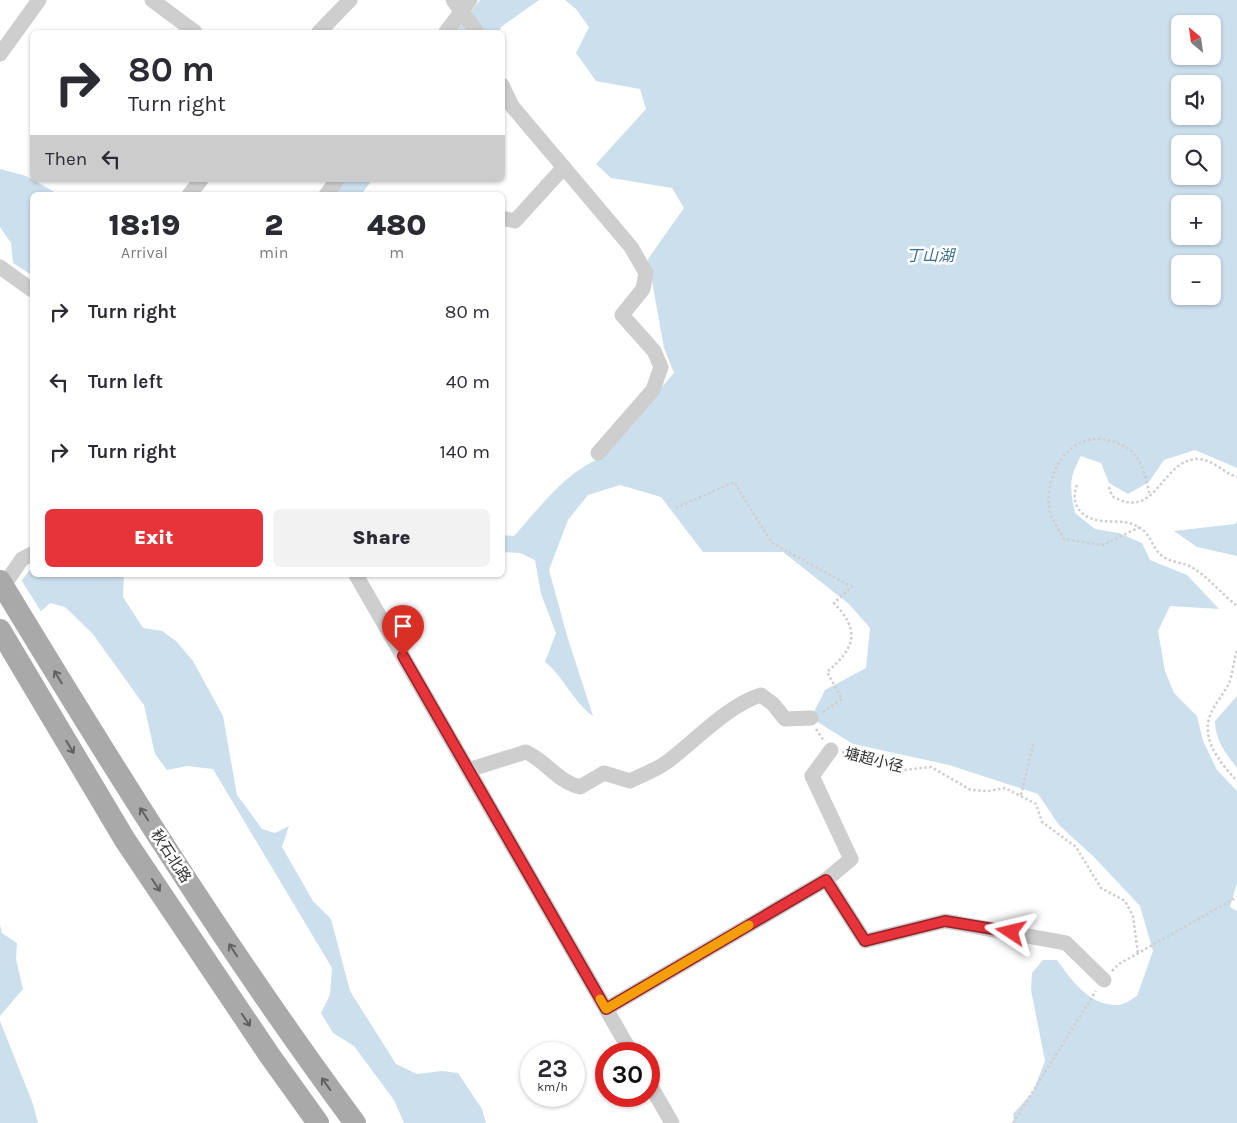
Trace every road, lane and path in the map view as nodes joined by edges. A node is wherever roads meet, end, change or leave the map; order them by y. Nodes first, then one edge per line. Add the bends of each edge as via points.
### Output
1 (39, 0) edge
2 (152, 0) edge
3 (350, 0) edge
4 (462, 4) edge
5 (192, 30) edge
6 (321, 30) edge
7 (447, 30) edge
8 (476, 30) edge
9 (0, 54) edge
10 (505, 91) edge
11 (564, 167) junction
12 (199, 182) edge
13 (191, 192) edge
14 (505, 219) edge
15 (0, 267) edge
16 (30, 289) edge
17 (598, 453) dead end
18 (1237, 477) edge
19 (1077, 485) dead end
20 (1109, 487) dead end
21 (1150, 496) junction
22 (676, 508) dead end
23 (1140, 527) junction
24 (30, 555) edge
25 (357, 577) edge
26 (0, 581) edge
27 (0, 591) edge
28 (1237, 606) edge
29 (0, 630) edge
30 (1237, 651) edge
31 (815, 721) junction
32 (1034, 741) dead end
33 (831, 750) junction
34 (468, 770) junction
35 (1237, 781) edge
36 (1021, 795) junction
37 (826, 880) junction
38 (1237, 897) edge
39 (1138, 954) junction
40 (1104, 980) junction
41 (606, 1009) junction
42 (625, 1042) edge
43 (660, 1102) edge
44 (318, 1123) edge
45 (354, 1123) edge
46 (672, 1123) edge
47 (1013, 1123) edge

1 - 9 street
2 - 5 street
3 - 6 street
4 - 7 street
4 - 8 street
10 - 11 street via 512,106
11 - 14 street via 515,221
11 - 17 street via 631,247 646,273 643,290 622,315 654,351 661,367 653,390
12 - 13 street
15 - 16 street
18 - 21 path via 1199,459 1179,464
19 - 23 path via 1075,502 1082,513 1094,520 1130,522
20 - 21 path via 1112,496 1124,503 1138,502
21 - 23 path via 1136,456 1126,446 1092,439 1073,445 1059,459 1048,498 1050,514 1064,539 1103,545
22 - 31 path via 734,482 772,543 852,587 834,603 847,616 852,631 851,645 843,659 827,672 842,699
23 - 28 path via 1149,534 1162,556 1193,568
24 - 27 street via 22,559
25 - 34 street
45 -> 26 main road, 秋石北路 via 285,1029 122,782
29 -> 44 main road, 秋石北路 via 125,840
30 - 35 path via 1230,683 1208,722 1210,743
31 - 33 path, 塘超小径
31 - 34 street via 784,719 761,695 751,698 665,763 630,781 604,773 580,787 568,784 526,752
32 - 36 path
33 - 36 path, 塘超小径 via 904,770 931,767 971,790 1004,788
33 - 37 street via 812,776 851,859
34 - 41 street
36 - 39 path, 塘超小径 via 1036,804 1042,822 1076,847 1101,888 1125,901 1133,916
37 - 40 street via 865,941 945,921 1066,943
37 - 41 street
38 - 39 path
39 - 40 path via 1119,964
40 - 47 path
41 - 42 street
43 - 46 street

